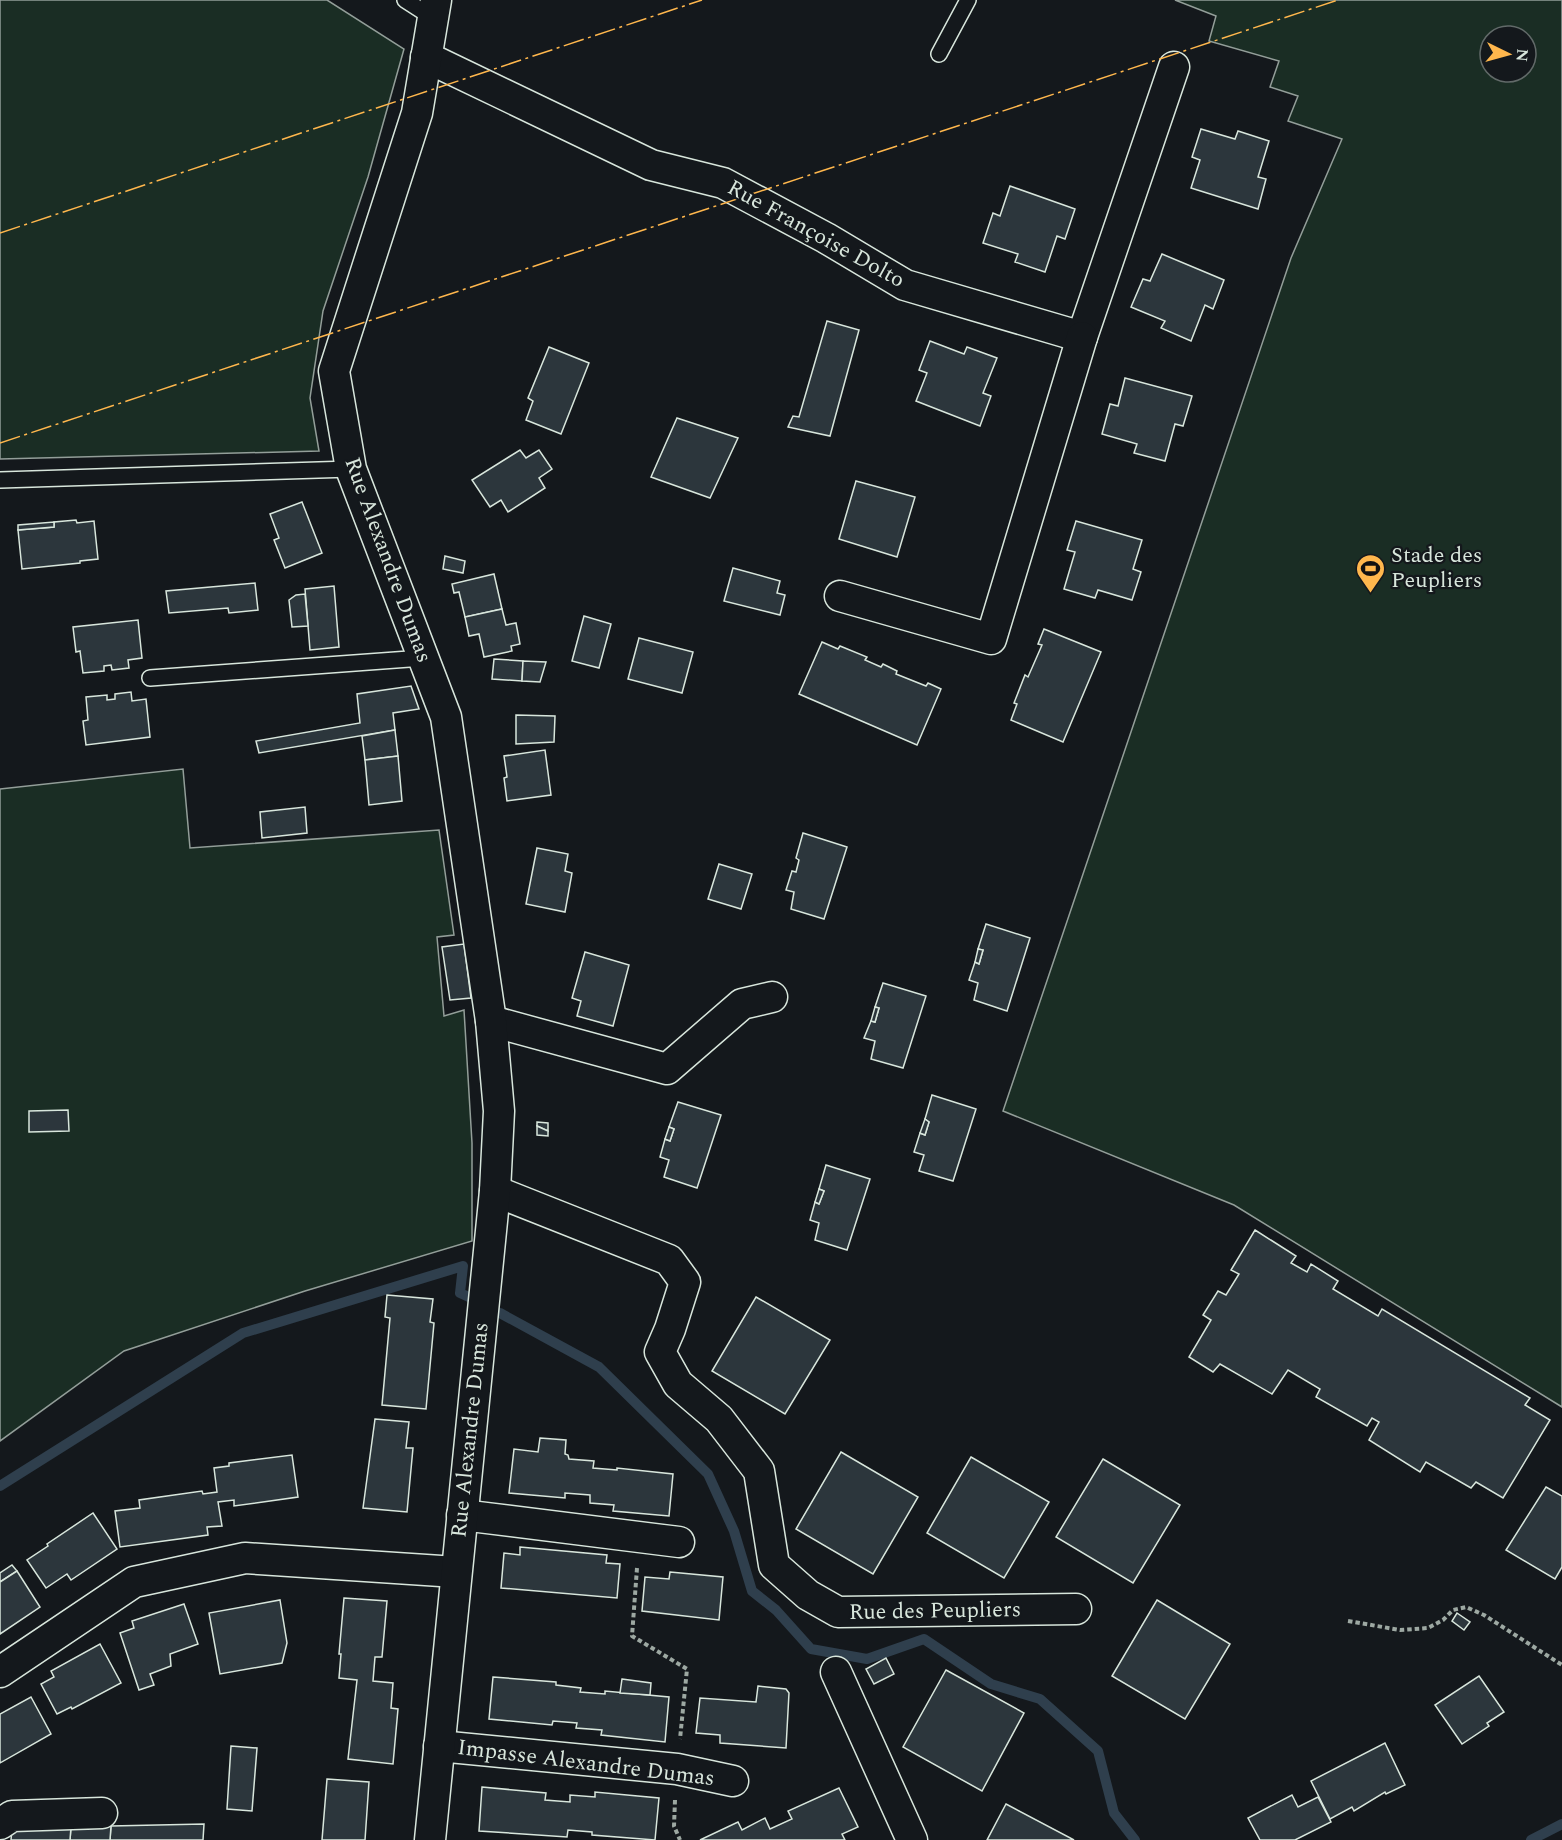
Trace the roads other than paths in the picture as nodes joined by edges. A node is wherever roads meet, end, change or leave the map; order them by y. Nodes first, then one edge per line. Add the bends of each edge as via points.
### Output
1 (405, 0) edge
2 (968, 0) edge
3 (435, 9) edge
4 (939, 54) dead end
5 (426, 57) junction
6 (1174, 67) dead end
7 (1082, 337) junction
8 (351, 469) junction
9 (0, 480) edge
10 (840, 596) dead end
11 (423, 657) junction
12 (150, 678) dead end
13 (772, 997) dead end
14 (491, 1021) junction
15 (495, 1191) junction
16 (462, 1515) junction
17 (679, 1542) dead end
18 (456, 1572) junction
19 (1076, 1609) dead end
20 (0, 1672) edge
21 (836, 1672) dead end
22 (439, 1746) junction
23 (733, 1781) dead end
24 (102, 1813) dead end
25 (0, 1824) edge
26 (430, 1840) edge
27 (912, 1840) edge

1 - 3 lane
2 - 4 lane
3 - 5 street, Rue Alexandre Dumas
5 - 7 street, Rue Françoise Dolto via 651,165 723,183 905,285
5 - 8 street, Rue Alexandre Dumas via 417,113 334,371
6 - 7 street
7 - 10 street via 991,639
8 - 9 lane
8 - 11 street, Rue Alexandre Dumas
11 - 12 lane
11 - 14 street, Rue Alexandre Dumas via 446,717
13 - 14 street via 742,1004 667,1070
14 - 15 street, Rue Alexandre Dumas via 499,1111
15 - 16 street, Rue Alexandre Dumas
15 - 19 street, Rue des Peupliers via 669,1260 685,1282 660,1352 678,1384 719,1419 759,1471 774,1565 808,1595 838,1612
16 - 17 street
16 - 18 street, Rue Alexandre Dumas
18 - 20 street via 244,1558 134,1582
18 - 22 street, Rue Alexandre Dumas
21 - 27 street
22 - 23 street, Impasse Alexandre Dumas via 677,1770
22 - 26 street, Rue Alexandre Dumas
24 - 25 street via 12,1816

